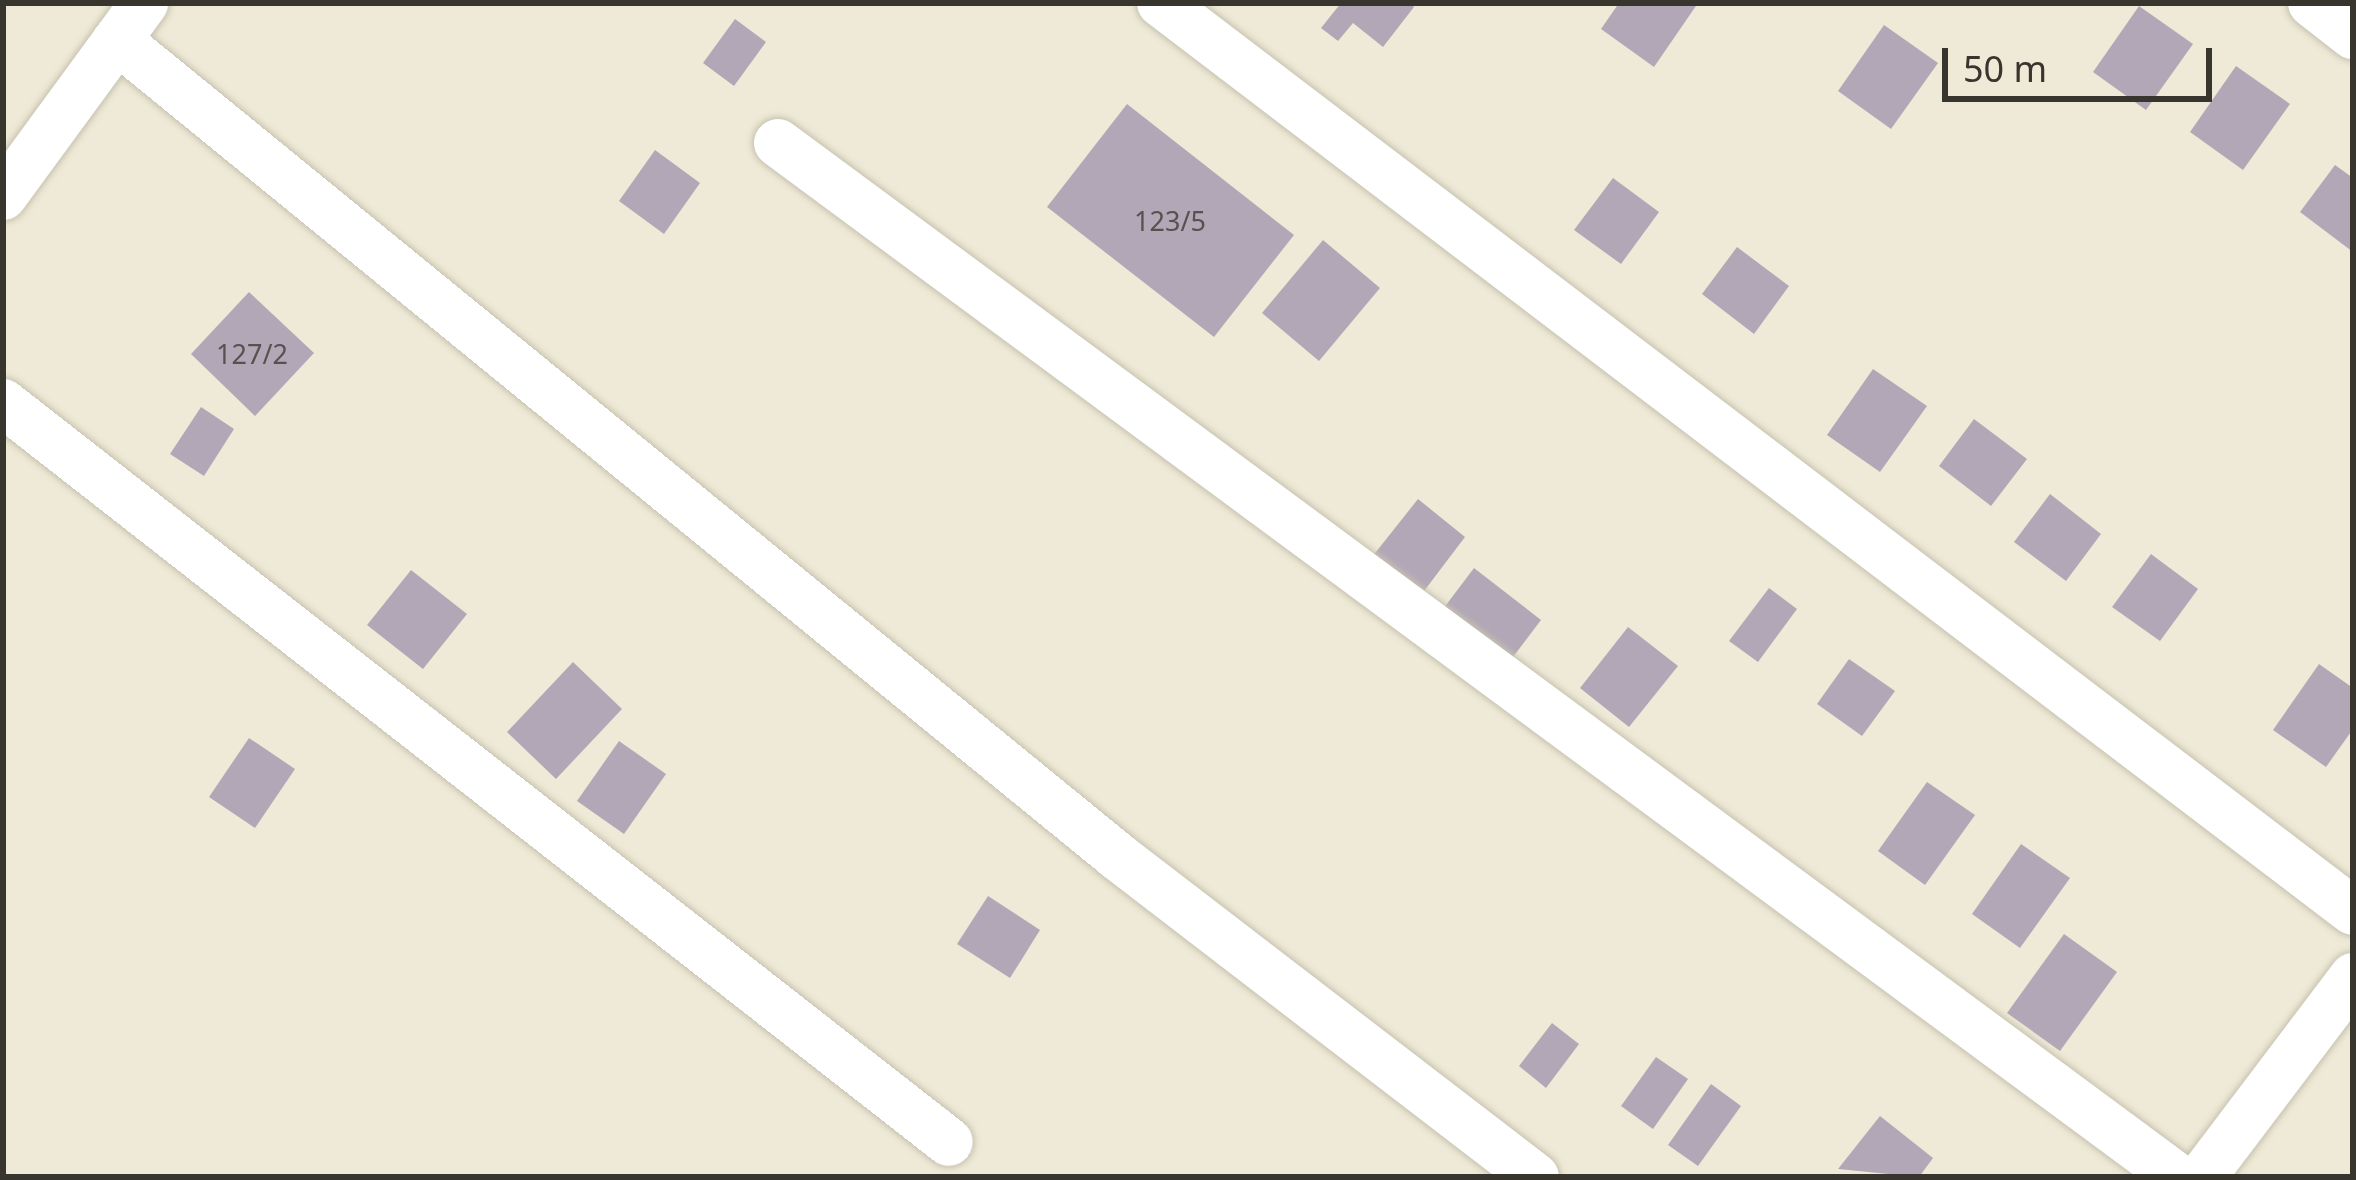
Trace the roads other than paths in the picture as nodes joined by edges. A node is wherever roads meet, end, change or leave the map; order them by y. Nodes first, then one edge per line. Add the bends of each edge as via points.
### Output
1 (1161, 3) edge
2 (2312, 3) edge
3 (131, 21) edge
4 (2353, 35) edge
5 (778, 143) dead end
6 (3, 196) edge
7 (3, 404) edge
8 (2353, 911) edge
9 (2353, 976) edge
10 (950, 1142) dead end
11 (1535, 1177) edge
12 (2177, 1177) edge
13 (2202, 1177) edge

1 - 8 street
2 - 4 street
3 - 6 street
3 - 11 street via 1118,856
5 - 12 street
7 - 10 street
9 - 13 street

